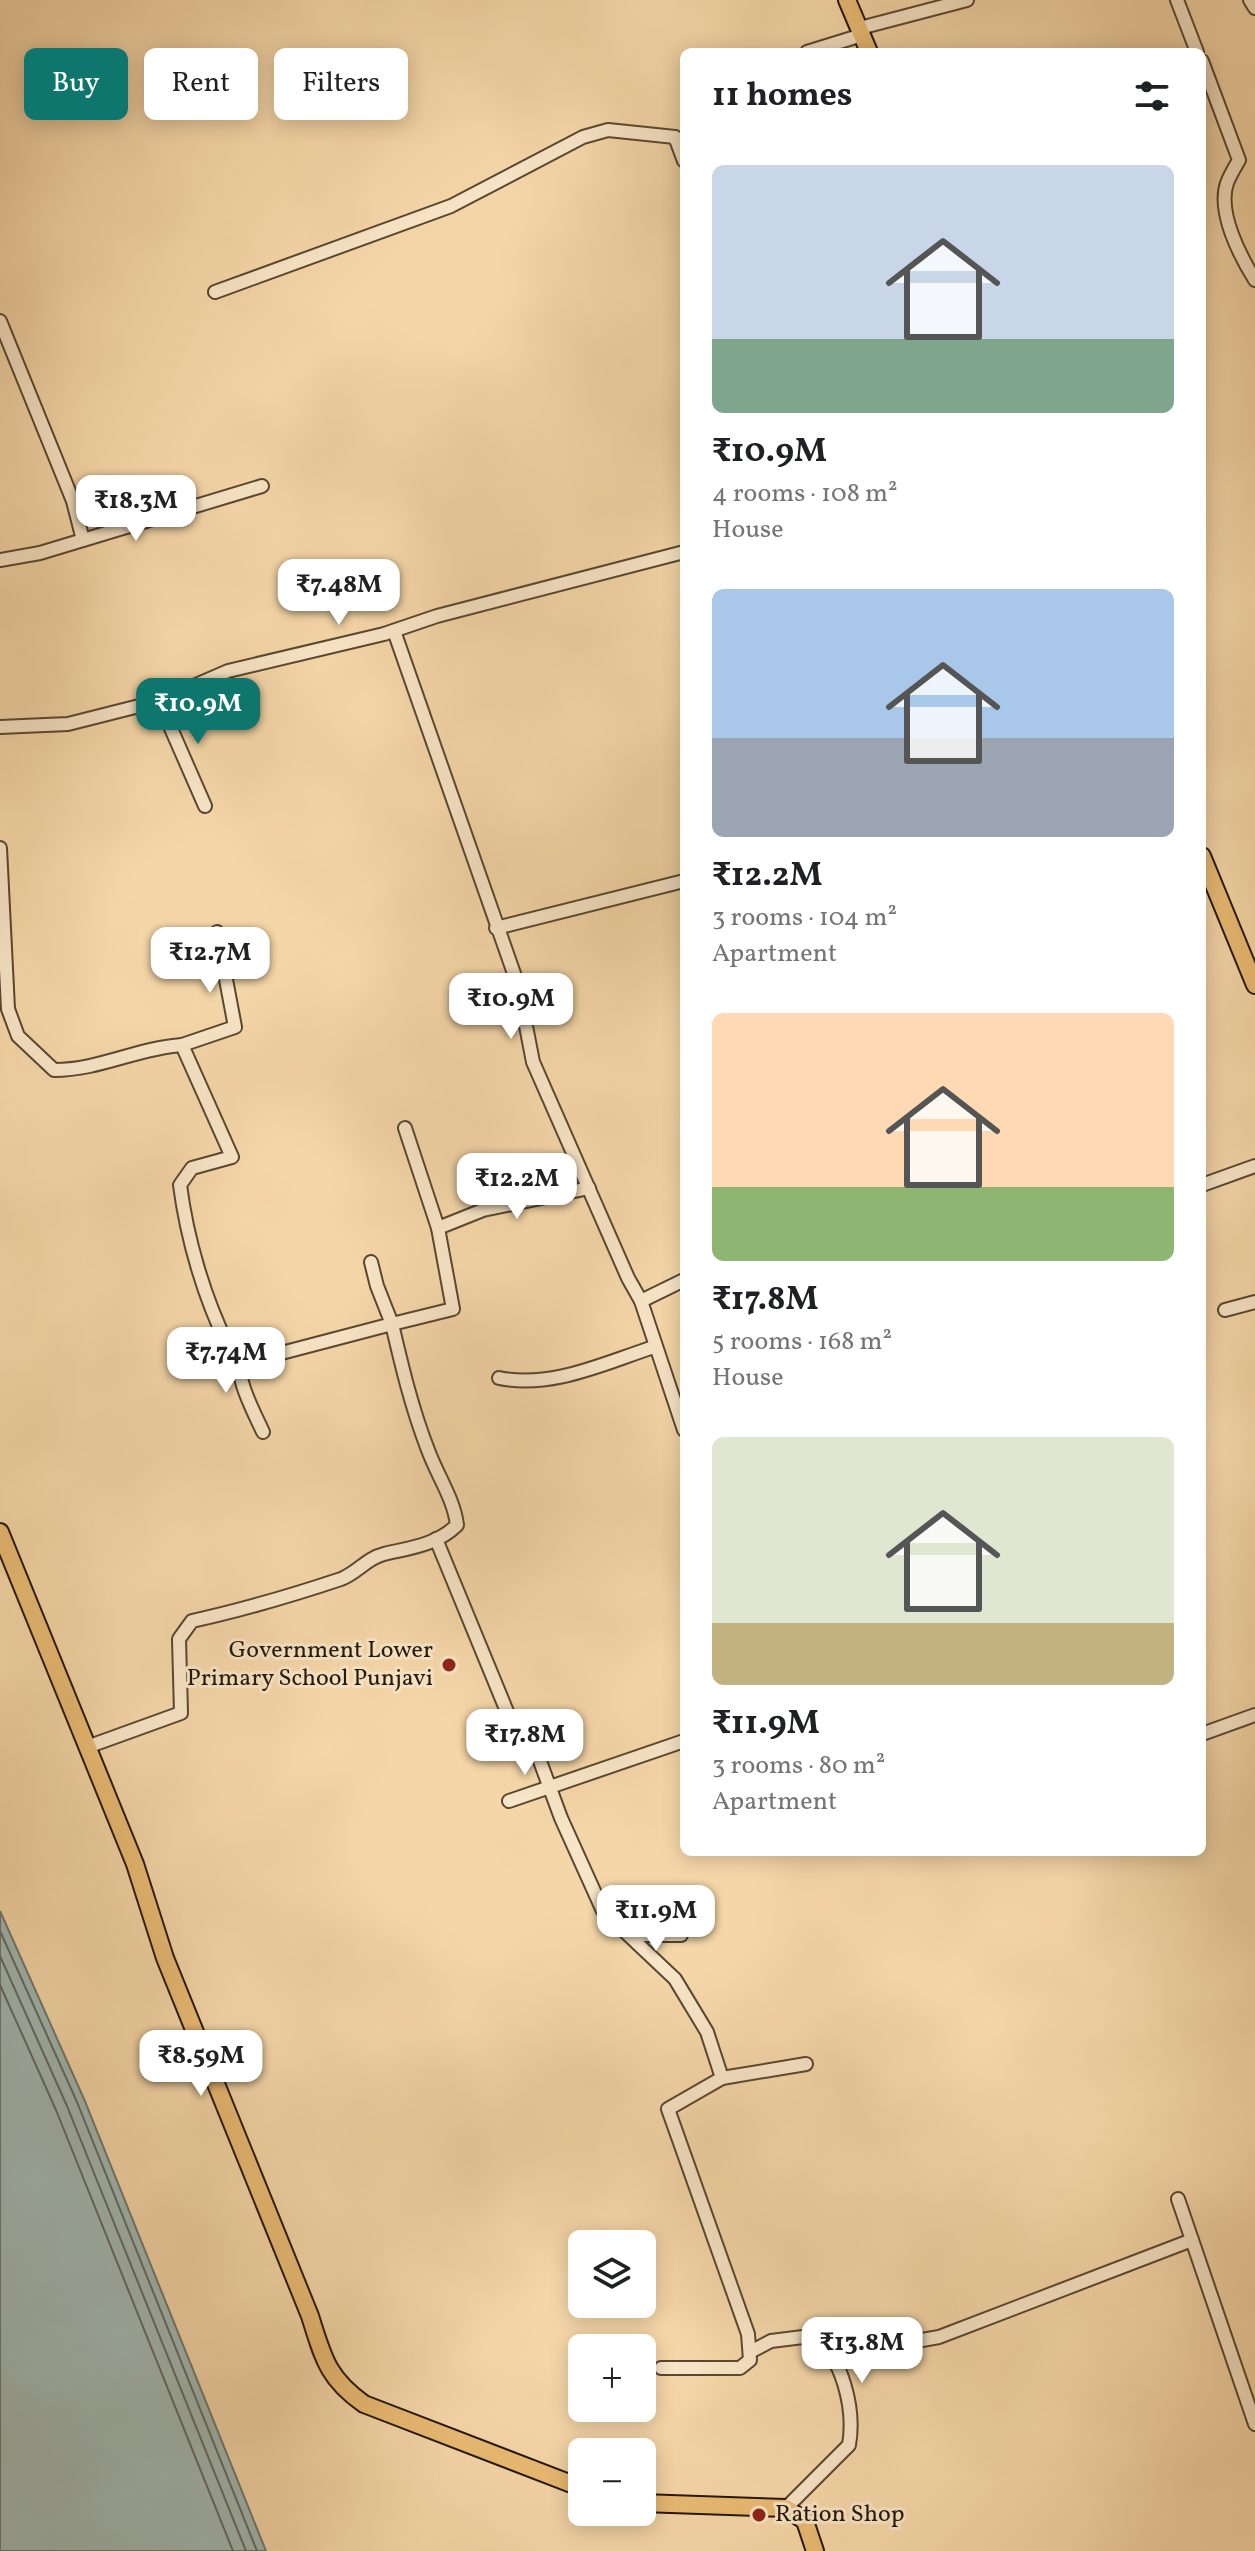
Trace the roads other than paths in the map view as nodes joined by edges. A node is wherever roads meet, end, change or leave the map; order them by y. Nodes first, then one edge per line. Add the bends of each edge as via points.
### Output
1 (847, 0) edge
2 (967, 0) edge
3 (1177, 0) edge
4 (1250, 0) edge
5 (1255, 8) edge
6 (861, 31) junction
7 (817, 48) edge
8 (867, 48) edge
9 (1195, 48) edge
10 (1206, 72) edge
11 (680, 131) edge
12 (675, 137) junction
13 (680, 150) edge
14 (1255, 280) edge
15 (215, 292) dead end
16 (0, 321) edge
17 (262, 486) dead end
18 (83, 540) junction
19 (680, 553) edge
20 (0, 560) edge
21 (394, 631) junction
22 (159, 701) junction
23 (0, 727) edge
24 (205, 806) dead end
25 (0, 848) edge
26 (1206, 866) edge
27 (680, 882) edge
28 (496, 928) junction
29 (217, 932) dead end
30 (1255, 985) edge
31 (182, 1045) junction
32 (405, 1128) dead end
33 (1255, 1166) edge
34 (1206, 1184) edge
35 (589, 1188) junction
36 (438, 1228) junction
37 (371, 1262) dead end
38 (680, 1282) edge
39 (641, 1301) junction
40 (1255, 1302) edge
41 (1225, 1310) dead end
42 (392, 1324) junction
43 (654, 1347) junction
44 (239, 1349) junction
45 (499, 1378) dead end
46 (680, 1419) edge
47 (263, 1432) dead end
48 (0, 1532) edge
49 (436, 1539) junction
50 (1255, 1715) edge
51 (1206, 1733) edge
52 (680, 1742) edge
53 (87, 1747) junction
54 (551, 1788) junction
55 (509, 1801) dead end
56 (630, 1935) junction
57 (681, 1935) dead end
58 (806, 2064) dead end
59 (722, 2078) junction
60 (1178, 2199) dead end
61 (1192, 2240) junction
62 (750, 2352) junction
63 (832, 2356) junction
64 (661, 2368) dead end
65 (1255, 2424) edge
66 (568, 2483) edge
67 (656, 2503) edge
68 (786, 2508) junction
69 (815, 2551) edge

1 - 6 main road
2 - 6 street
3 - 9 street
4 - 5 street
6 - 7 street
6 - 8 main road
10 - 14 street via 1239,160 1224,201
11 - 12 street
12 - 13 street
12 - 15 street via 608,130 583,137 451,206
16 - 18 street via 73,501
17 - 18 street
18 - 20 street
19 - 21 street
21 - 22 street via 228,671
21 - 28 street
22 - 23 street via 68,724
22 - 24 street
25 - 31 street via 8,1009 18,1036 54,1070 78,1070
26 - 30 main road
27 - 28 street
28 - 35 street via 518,985 533,1062
29 - 31 street via 235,1027
31 - 44 street via 232,1157 192,1168 180,1185 185,1226 213,1316 228,1346
32 - 36 street
33 - 34 street
35 - 36 street via 483,1210
35 - 39 street
36 - 42 street via 453,1309
37 - 42 street
38 - 39 street
39 - 43 street
40 - 41 street
42 - 44 street via 270,1356
42 - 49 street via 418,1423 455,1509 457,1525
43 - 45 street via 567,1375 526,1383
43 - 46 street
44 - 47 street via 243,1389
48 - 53 main road
49 - 53 street via 371,1559 346,1577 192,1621 179,1639 181,1713
49 - 54 street via 508,1714 527,1726
50 - 51 street
52 - 54 street
53 - 66 main road via 328,2371 364,2404
54 - 55 street
54 - 56 street via 603,1911
56 - 57 street
56 - 59 street via 675,1979 707,2032
58 - 59 street
59 - 62 street via 668,2109
60 - 61 street
61 - 63 street via 939,2337
61 - 65 street
62 - 63 street via 771,2341 811,2336
62 - 64 street via 750,2360 740,2368
63 - 68 street via 843,2380 849,2445
67 - 68 main road
68 - 69 main road via 805,2521

